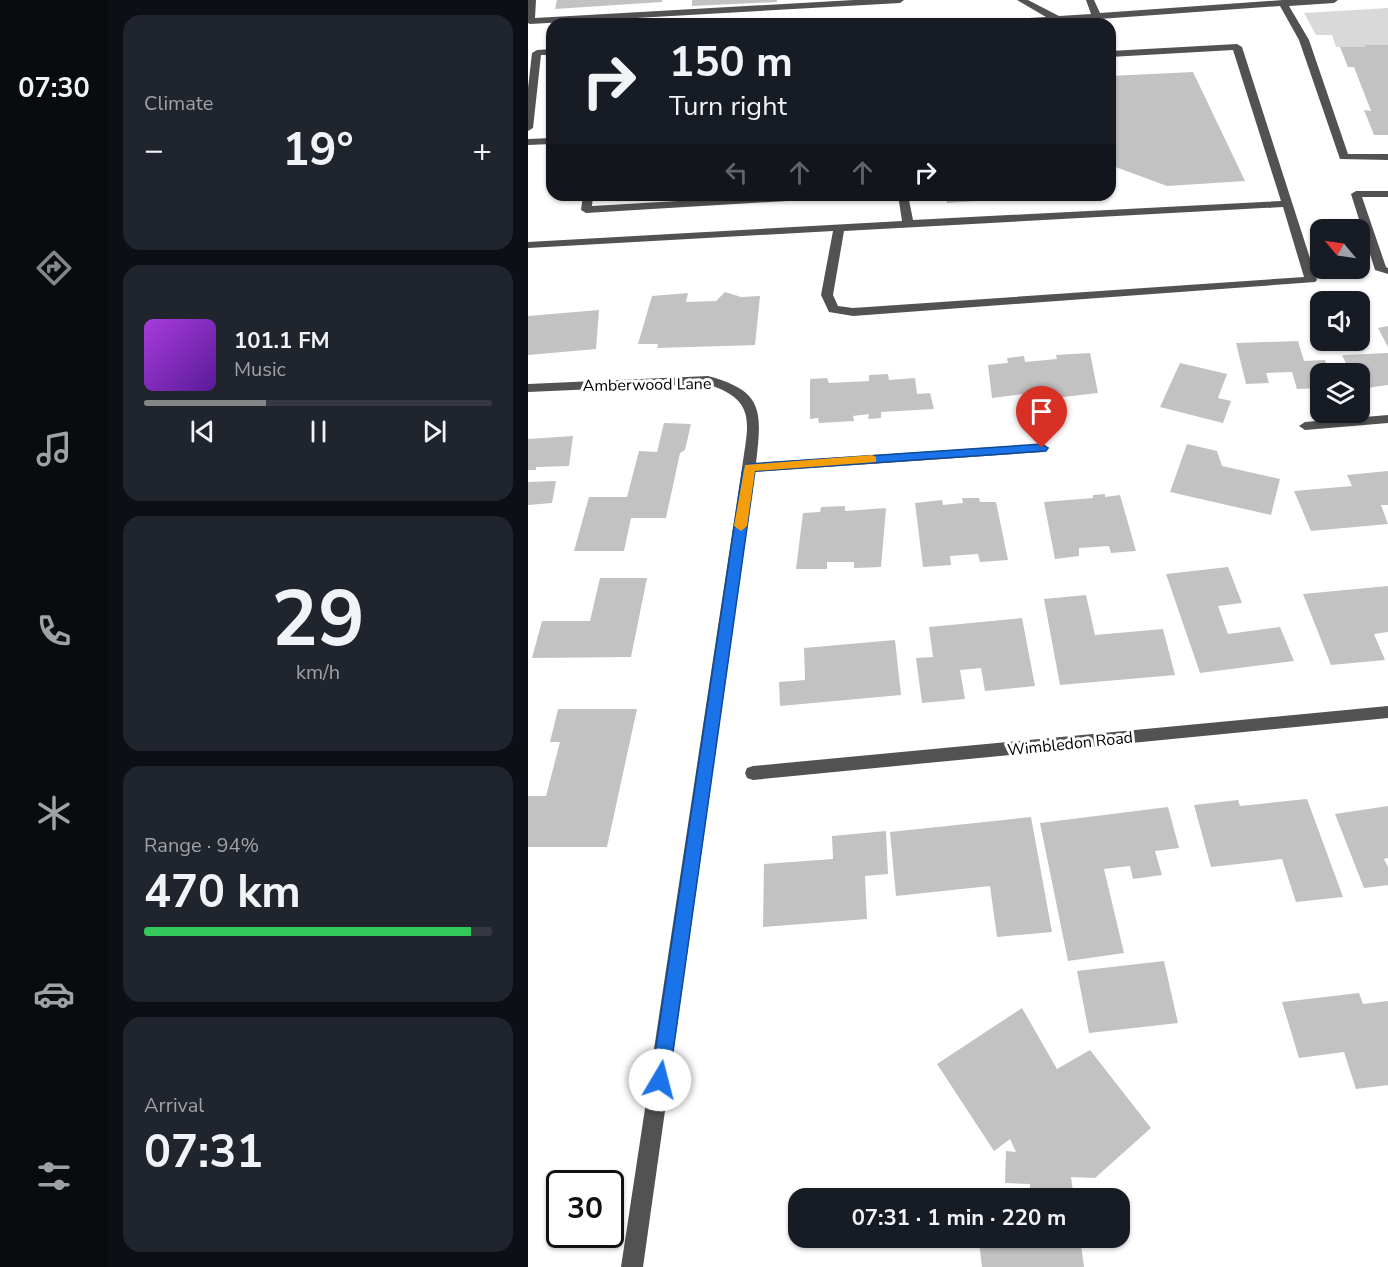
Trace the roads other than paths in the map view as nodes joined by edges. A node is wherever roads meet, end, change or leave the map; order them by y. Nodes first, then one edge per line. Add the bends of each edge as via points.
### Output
1 (532, 0) edge
2 (900, 0) edge
3 (1021, 0) edge
4 (1090, 0) edge
5 (1331, 0) edge
6 (1283, 3) junction
7 (1097, 16) junction
8 (583, 18) edge
9 (1056, 18) edge
10 (1071, 18) edge
11 (546, 20) edge
12 (546, 52) edge
13 (1116, 54) edge
14 (528, 128) edge
15 (546, 141) edge
16 (528, 142) edge
17 (1388, 157) edge
18 (1388, 195) edge
19 (587, 201) edge
20 (737, 201) edge
21 (904, 201) edge
22 (1285, 204) junction
23 (908, 224) junction
24 (838, 228) junction
25 (528, 245) edge
26 (1388, 271) edge
27 (528, 388) edge
28 (1388, 419) edge
29 (1305, 426) dead end
30 (1042, 448) dead end
31 (749, 468) junction
32 (1388, 712) edge
33 (753, 773) dead end
34 (632, 1267) edge

1 - 11 street via 530,21
2 - 8 street
3 - 9 street
4 - 7 street
5 - 6 street
6 - 7 street
6 - 17 street via 1304,40 1344,157
7 - 10 street
12 - 14 street via 537,53
13 - 22 street via 1237,47
15 - 16 street
18 - 26 street via 1356,194 1381,270
19 - 20 street via 586,210
21 - 23 street
22 - 23 street
22 - 24 street via 1311,280 853,312 833,309 827,295
23 - 24 street
24 - 25 street
27 - 31 street, Amberwood Lane via 688,380 722,383 748,400 754,415
28 - 29 street
30 - 31 street
31 - 34 street, Amberwood Lane
32 - 33 street, Wimbledon Road

